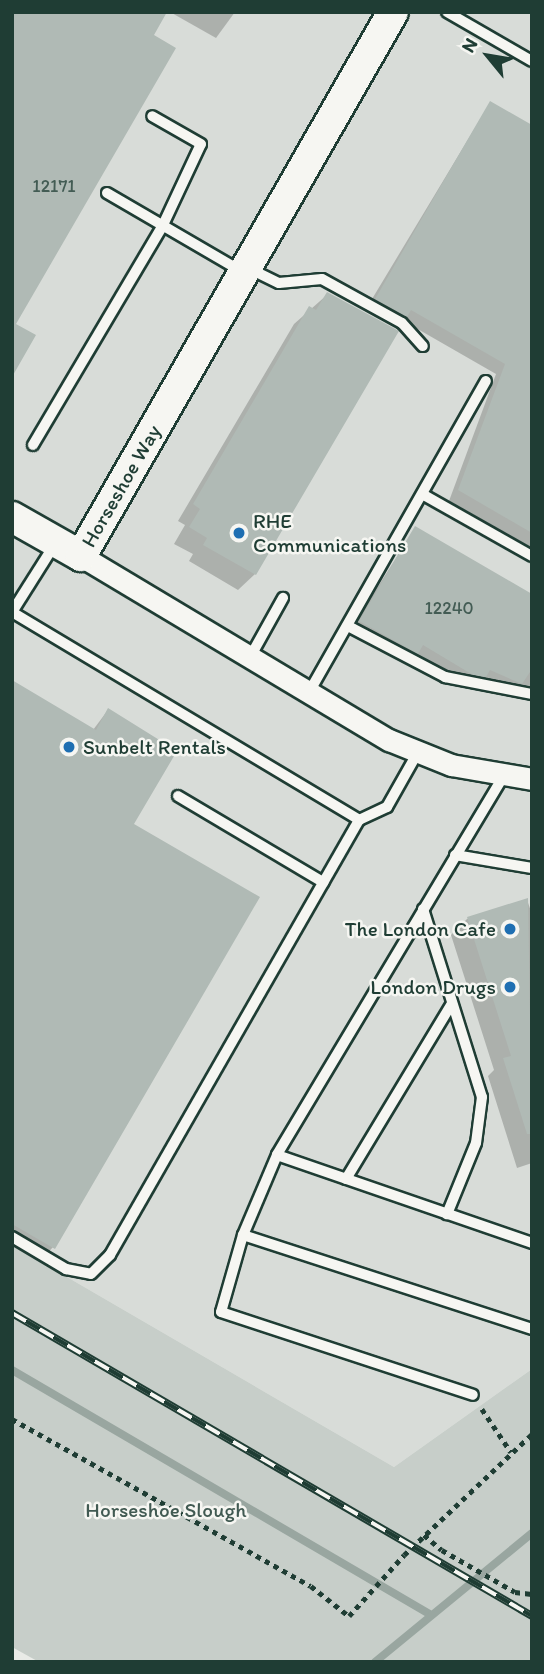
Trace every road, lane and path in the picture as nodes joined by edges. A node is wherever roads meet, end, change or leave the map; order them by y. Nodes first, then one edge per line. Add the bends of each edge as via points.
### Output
1 (393, 12) edge
2 (447, 12) edge
3 (532, 61) edge
4 (152, 116) dead end
5 (107, 193) dead end
6 (163, 225) junction
7 (245, 270) junction
8 (423, 346) dead end
9 (486, 381) dead end
10 (33, 445) dead end
11 (424, 495) junction
12 (12, 517) edge
13 (69, 549) junction
14 (532, 556) edge
15 (283, 598) dead end
16 (12, 612) edge
17 (348, 626) junction
18 (249, 659) junction
19 (308, 694) junction
20 (532, 694) edge
21 (418, 752) junction
22 (503, 777) junction
23 (532, 779) edge
24 (177, 796) dead end
25 (359, 820) junction
26 (455, 855) junction
27 (532, 868) edge
28 (323, 882) junction
29 (423, 909) junction
30 (452, 1003) junction
31 (277, 1155) junction
32 (346, 1179) junction
33 (447, 1214) junction
34 (243, 1235) junction
35 (12, 1237) edge
36 (532, 1243) edge
37 (532, 1328) edge
38 (473, 1395) joint
39 (12, 1419) edge
40 (532, 1434) edge
41 (511, 1452) junction
42 (424, 1535) junction
43 (532, 1594) edge

1 - 7 street, Horseshoe Way
2 - 3 lane
4 - 6 lane via 201,144
5 - 6 lane
6 - 7 lane
6 - 10 lane
7 - 8 lane via 279,283 322,279 402,323
7 - 13 street, Horseshoe Way
9 - 11 lane
11 - 14 lane
11 - 17 lane
12 - 13 street
13 - 16 lane
13 - 18 street, Horseshoe Way
15 - 18 lane
16 - 25 lane
17 - 19 lane
17 - 20 lane via 445,677
18 - 19 street, Horseshoe Way
19 - 21 street, Horseshoe Way
21 - 22 street, Horseshoe Way
21 - 25 lane via 387,807
22 - 23 street, Horseshoe Way
22 - 26 lane
24 - 28 lane
25 - 28 lane
26 - 27 lane
26 - 29 lane
28 - 35 lane via 110,1255 91,1274 66,1269
29 - 30 lane
29 - 31 lane
30 - 32 lane
30 - 33 lane via 482,1097 475,1143
31 - 32 lane
31 - 34 lane
32 - 33 lane
33 - 36 lane
34 - 37 lane
34 - 38 lane via 221,1312
38 - 41 path
39 - 42 path via 311,1586 349,1616
40 - 41 path
41 - 42 path
42 - 43 path via 515,1592

